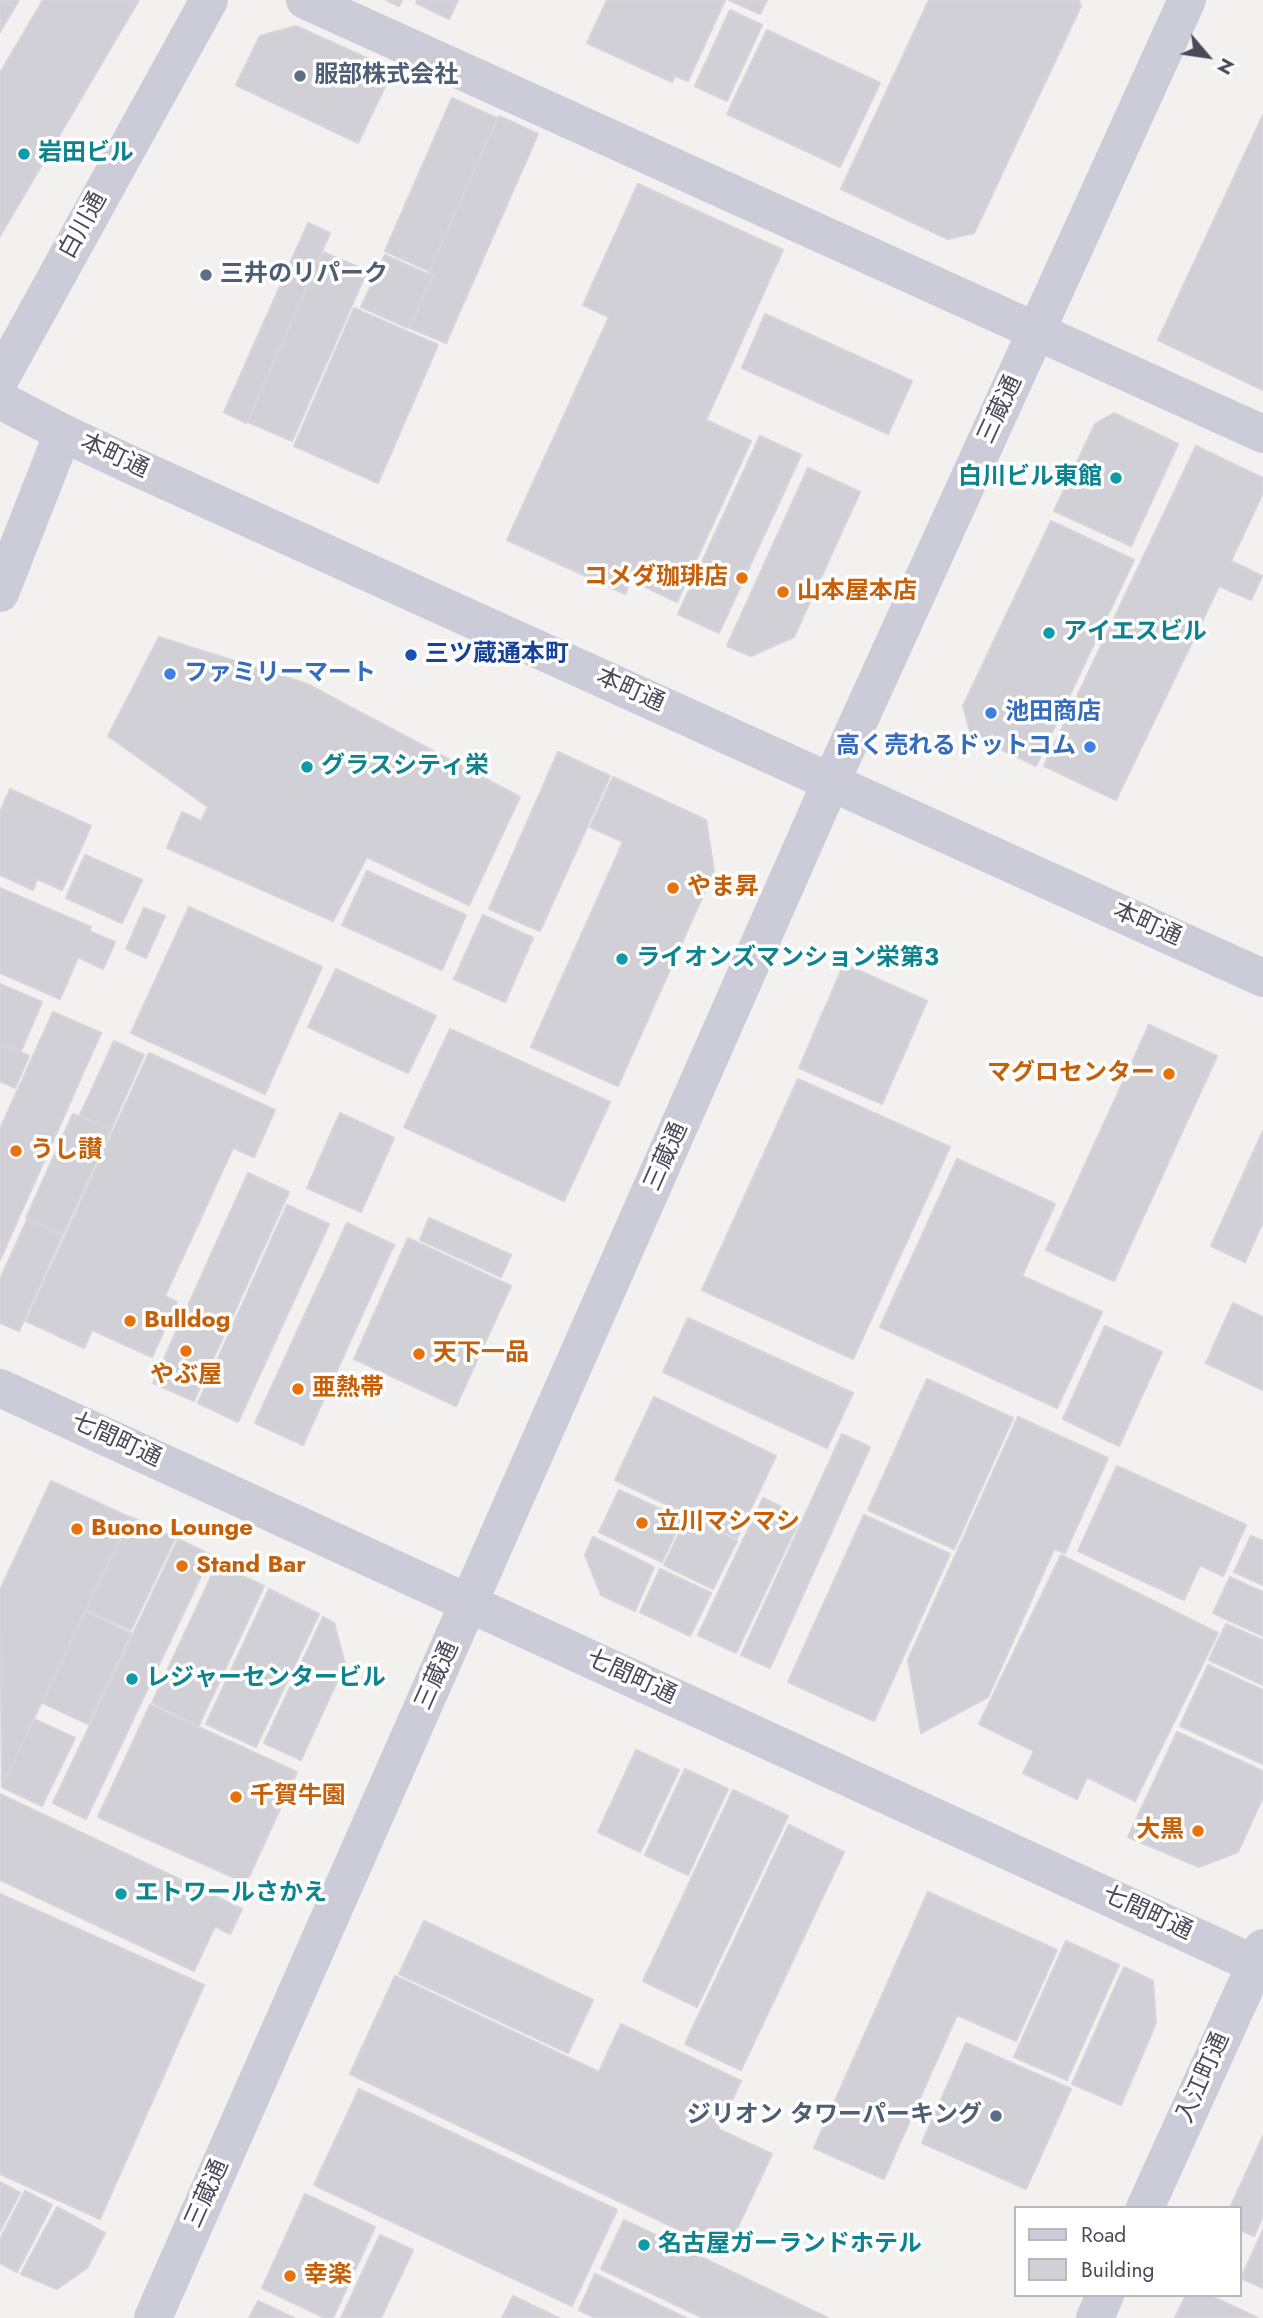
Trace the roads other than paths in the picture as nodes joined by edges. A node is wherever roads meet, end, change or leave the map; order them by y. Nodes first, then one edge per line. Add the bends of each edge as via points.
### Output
1 (209, 0) edge
2 (305, 0) edge
3 (1188, 0) edge
4 (1037, 331) junction
5 (0, 379) edge
6 (0, 400) edge
7 (63, 433) junction
8 (1263, 433) edge
9 (0, 593) edge
10 (831, 782) junction
11 (1263, 978) edge
12 (0, 1388) edge
13 (470, 1604) junction
14 (1261, 1960) edge
15 (1146, 2206) edge
16 (1104, 2297) edge
17 (153, 2318) edge
18 (1095, 2318) edge

1 - 5 street, 白川通
2 - 4 street
3 - 4 street, 三蔵通
4 - 8 street
4 - 10 street, 三蔵通
6 - 7 street, 本町通
7 - 9 street
7 - 10 street, 本町通
10 - 11 street, 本町通
10 - 13 street, 三蔵通
12 - 13 street, 七間町通
13 - 14 street, 七間町通
13 - 17 street, 三蔵通
14 - 15 street, 入江町通
16 - 18 street

